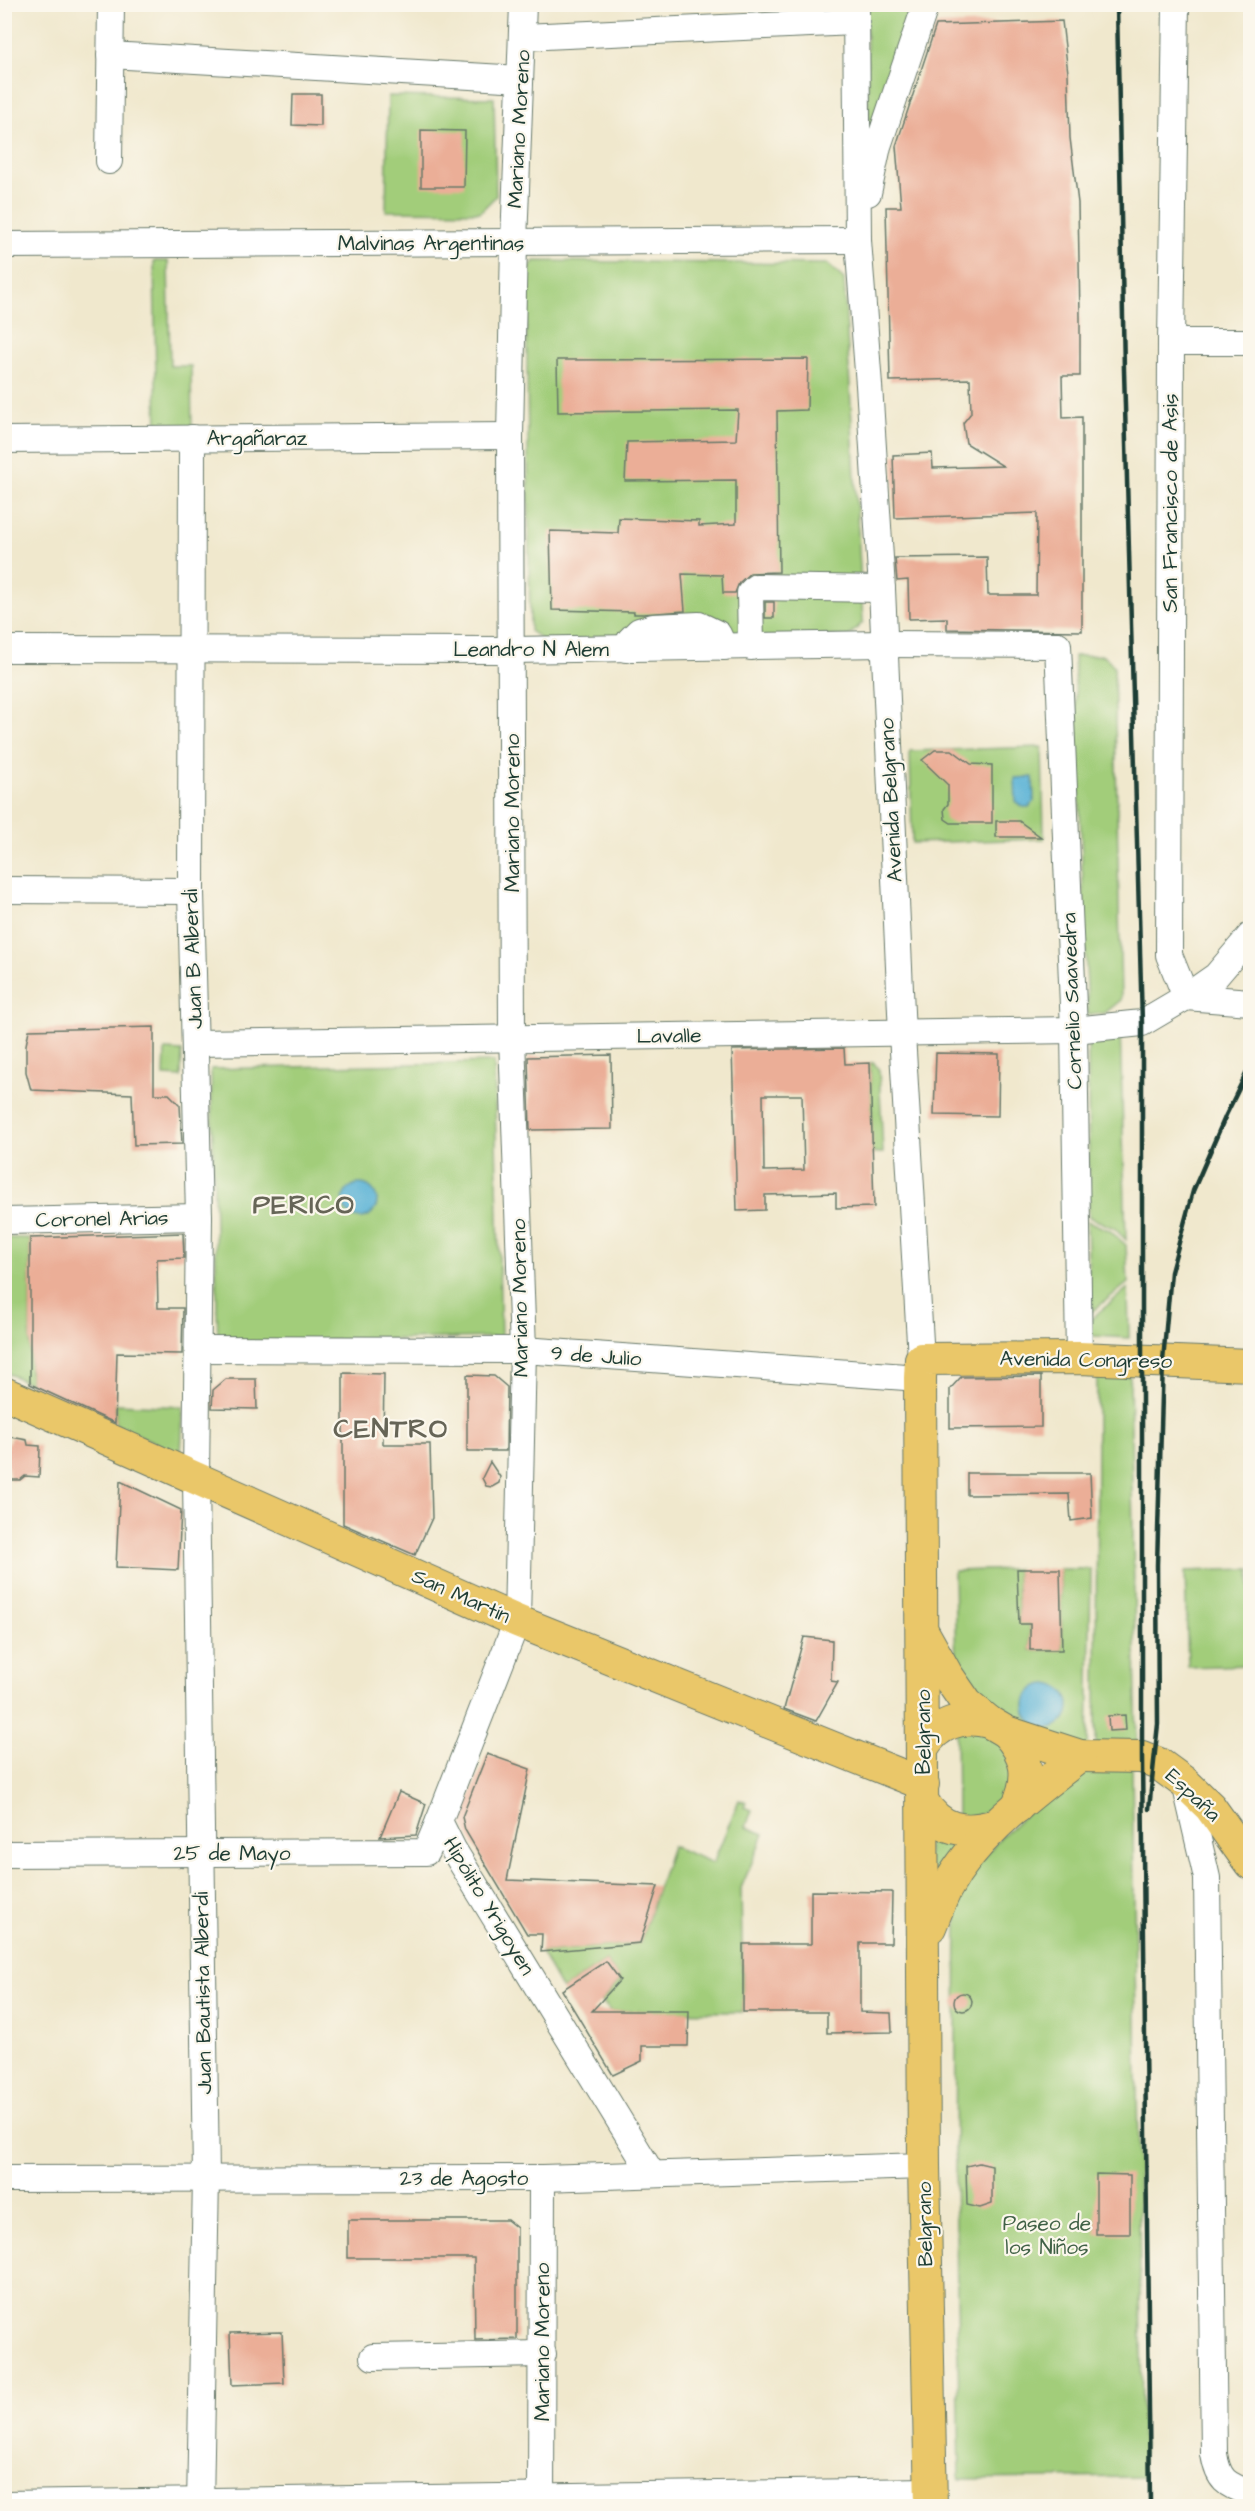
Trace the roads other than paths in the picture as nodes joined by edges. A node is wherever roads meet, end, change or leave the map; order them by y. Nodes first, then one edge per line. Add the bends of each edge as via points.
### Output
1 (111, 4) edge
2 (523, 4) edge
3 (926, 4) edge
4 (1176, 4) edge
5 (855, 13) edge
6 (523, 37) junction
7 (110, 55) junction
8 (520, 80) junction
9 (109, 161) dead end
10 (858, 240) junction
11 (514, 242) junction
12 (4, 245) edge
13 (1171, 342) junction
14 (1251, 342) edge
15 (510, 436) junction
16 (192, 438) junction
17 (4, 440) edge
18 (882, 589) junction
19 (884, 644) junction
20 (1058, 645) joint
21 (751, 647) junction
22 (4, 649) edge
23 (192, 649) junction
24 (512, 650) junction
25 (4, 890) edge
26 (191, 891) junction
27 (1251, 936) edge
28 (1186, 998) junction
29 (1251, 1002) edge
30 (1074, 1030) junction
31 (902, 1034) junction
32 (512, 1038) junction
33 (196, 1043) junction
34 (199, 1217) junction
35 (4, 1221) edge
36 (199, 1349) junction
37 (523, 1350) junction
38 (1079, 1358) junction
39 (1251, 1365) edge
40 (921, 1369) junction
41 (4, 1393) edge
42 (196, 1479) junction
43 (517, 1621) junction
44 (922, 1630) junction
45 (997, 1727) junction
46 (923, 1748) junction
47 (1080, 1756) junction
48 (1185, 1783) junction
49 (923, 1793) junction
50 (1017, 1807) junction
51 (439, 1821) junction
52 (993, 1826) junction
53 (453, 1849) junction
54 (426, 1852) junction
55 (200, 1853) junction
56 (4, 1854) edge
57 (1251, 1863) edge
58 (924, 1942) junction
59 (924, 2166) junction
60 (652, 2174) junction
61 (206, 2177) junction
62 (542, 2178) junction
63 (4, 2179) edge
64 (543, 2354) junction
65 (373, 2357) dead end
66 (1251, 2493) edge
67 (931, 2499) edge
68 (541, 2501) edge
69 (4, 2504) edge
70 (200, 2504) edge

1 - 7 street
2 - 6 street, Mariano Moreno
3 - 10 street via 878,146
4 - 13 street, San Francisco de Asis
5 - 6 street
5 - 10 street
6 - 8 street, Mariano Moreno
7 - 8 street
7 - 9 street
8 - 11 street, Mariano Moreno
10 - 11 street, Malvinas Argentinas
10 - 18 street, Avenida Belgrano
11 - 12 street, Malvinas Argentinas
11 - 15 street, Mariano Moreno
13 - 14 street
13 - 28 street, San Francisco de Asis via 1169,955
15 - 16 street, Argañaraz
15 - 24 street, Mariano Moreno
16 - 17 street, Argañaraz
16 - 23 street, Juan B Alberdi
18 - 19 street, Avenida Belgrano
18 - 21 street via 756,587 750,593
19 - 20 street, Leandro N Alem
19 - 21 street, Leandro N Alem
19 - 31 street, Avenida Belgrano
20 - 30 street, Cornelio Saavedra
21 - 24 street, Leandro N Alem
22 - 23 street, Leandro N Alem
23 - 24 street, Leandro N Alem
23 - 26 street, Juan B Alberdi
24 - 32 street, Mariano Moreno
25 - 26 street
26 - 33 street, Juan B Alberdi
27 - 28 street via 1216,976
28 - 29 street
28 - 30 street, Lavalle via 1142,1023
30 - 31 street, Lavalle
30 - 38 street, Cornelio Saavedra
31 - 32 street, Lavalle
31 - 40 street, Avenida Belgrano
32 - 33 street, Lavalle
32 - 37 street, Mariano Moreno
33 - 34 street, Juan B Alberdi
34 - 35 street, Coronel Arias
34 - 36 street, Juan B Alberdi
36 - 37 street, 9 de Julio
36 - 42 street, Juan B Alberdi
37 - 40 street, 9 de Julio
37 - 43 street, Mariano Moreno
38 - 39 main road, Avenida Congreso
38 - 40 main road, Avenida Congreso
40 - 44 main road, Belgrano
41 - 42 main road, San Martín
42 - 43 main road, San Martín
42 - 55 street, Juan Bautista Alberdi
43 - 49 main road, San Martín
43 - 51 street, Hipólito Yrigoyen
44 - 45 main road, Belgrano via 967,1704
44 - 46 main road, Belgrano
45 - 46 main road via 971,1719 945,1725 929,1737
45 - 47 main road, Belgrano
45 - 50 main road via 1017,1744 1024,1760 1024,1792
46 - 49 main road, Belgrano
47 - 48 main road, España via 1142,1757
47 - 50 main road, Belgrano
48 - 57 main road, España via 1210,1807
48 - 66 street via 1207,1878 1214,2454 1217,2473 1231,2487
49 - 52 main road via 936,1818 948,1826 970,1831
49 - 58 main road, Belgrano
50 - 52 main road, Belgrano
51 - 53 street, Hipólito Yrigoyen
51 - 54 street
52 - 58 main road, Belgrano via 946,1889
53 - 54 street, 25 de Mayo
53 - 60 street, Hipólito Yrigoyen
54 - 55 street, 25 de Mayo
55 - 56 street, 25 de Mayo
55 - 61 street, Juan Bautista Alberdi
58 - 59 main road, Belgrano
59 - 60 street, 23 de Agosto
59 - 67 main road, Belgrano
60 - 62 street, 23 de Agosto
61 - 62 street, 23 de Agosto
61 - 63 street, 23 de Agosto
61 - 70 street, Juan Bautista Alberdi
62 - 64 street, Mariano Moreno
64 - 65 street
64 - 68 street, Mariano Moreno
67 - 68 street
68 - 70 street
69 - 70 street

